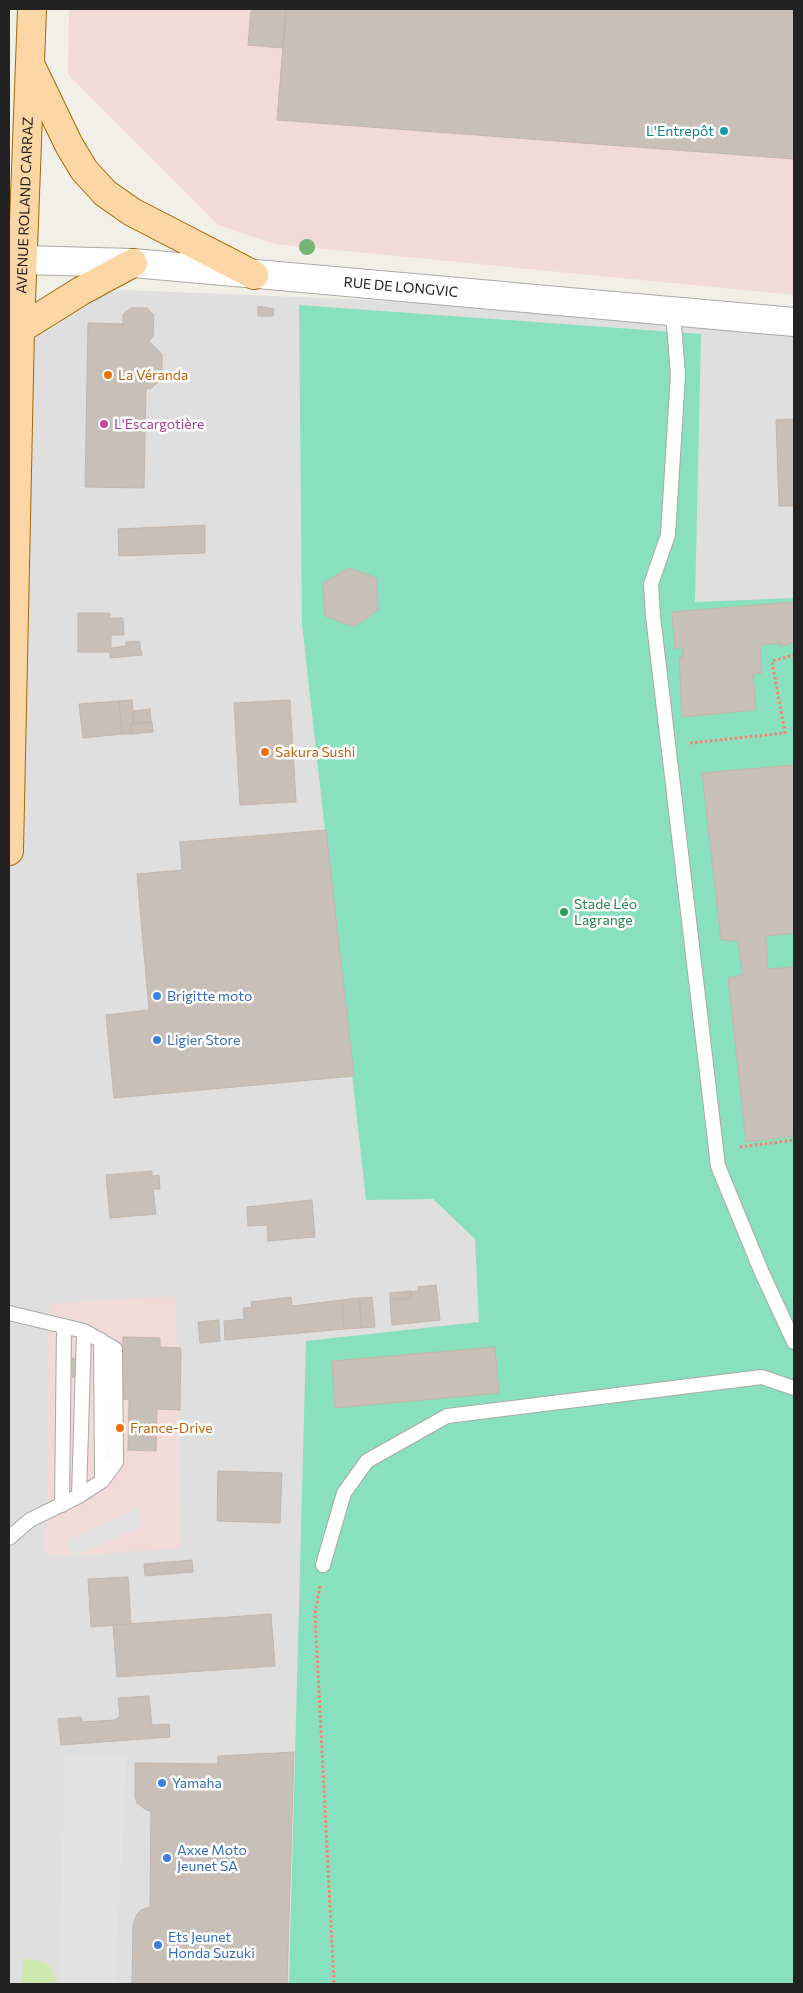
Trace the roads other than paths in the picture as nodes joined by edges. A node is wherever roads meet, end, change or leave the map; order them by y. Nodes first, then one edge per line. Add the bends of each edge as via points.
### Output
1 (32, 9) edge
2 (30, 63) junction
3 (16, 263) edge
4 (133, 263) junction
5 (254, 275) junction
6 (673, 312) junction
7 (794, 322) edge
8 (20, 329) junction
9 (9, 851) edge
10 (9, 1313) edge
11 (64, 1326) junction
12 (84, 1331) junction
13 (794, 1342) edge
14 (794, 1388) edge
15 (79, 1496) junction
16 (62, 1505) junction
17 (9, 1538) edge
18 (323, 1565) road end

1 - 2 main road, AVENUE ROLAND CARRAZ
2 - 3 main road, AVENUE ROLAND CARRAZ
2 - 5 main road via 69,145 84,170 106,193 132,212
3 - 4 street, RUE DE LONGVIC
3 - 8 main road, AVENUE ROLAND CARRAZ
4 - 5 street, RUE DE LONGVIC
4 - 8 main road
5 - 6 street, RUE DE LONGVIC
6 - 7 street, RUE DE LONGVIC
6 - 13 lane via 678,375 668,535 651,584 668,745 718,1166
8 - 9 main road, AVENUE ROLAND CARRAZ
10 - 11 lane
11 - 12 lane
11 - 16 lane
12 - 15 lane
12 - 15 lane via 116,1350 116,1462 102,1481
14 - 18 lane via 762,1377 447,1416 367,1461 344,1494
15 - 16 lane
16 - 17 lane via 30,1520

